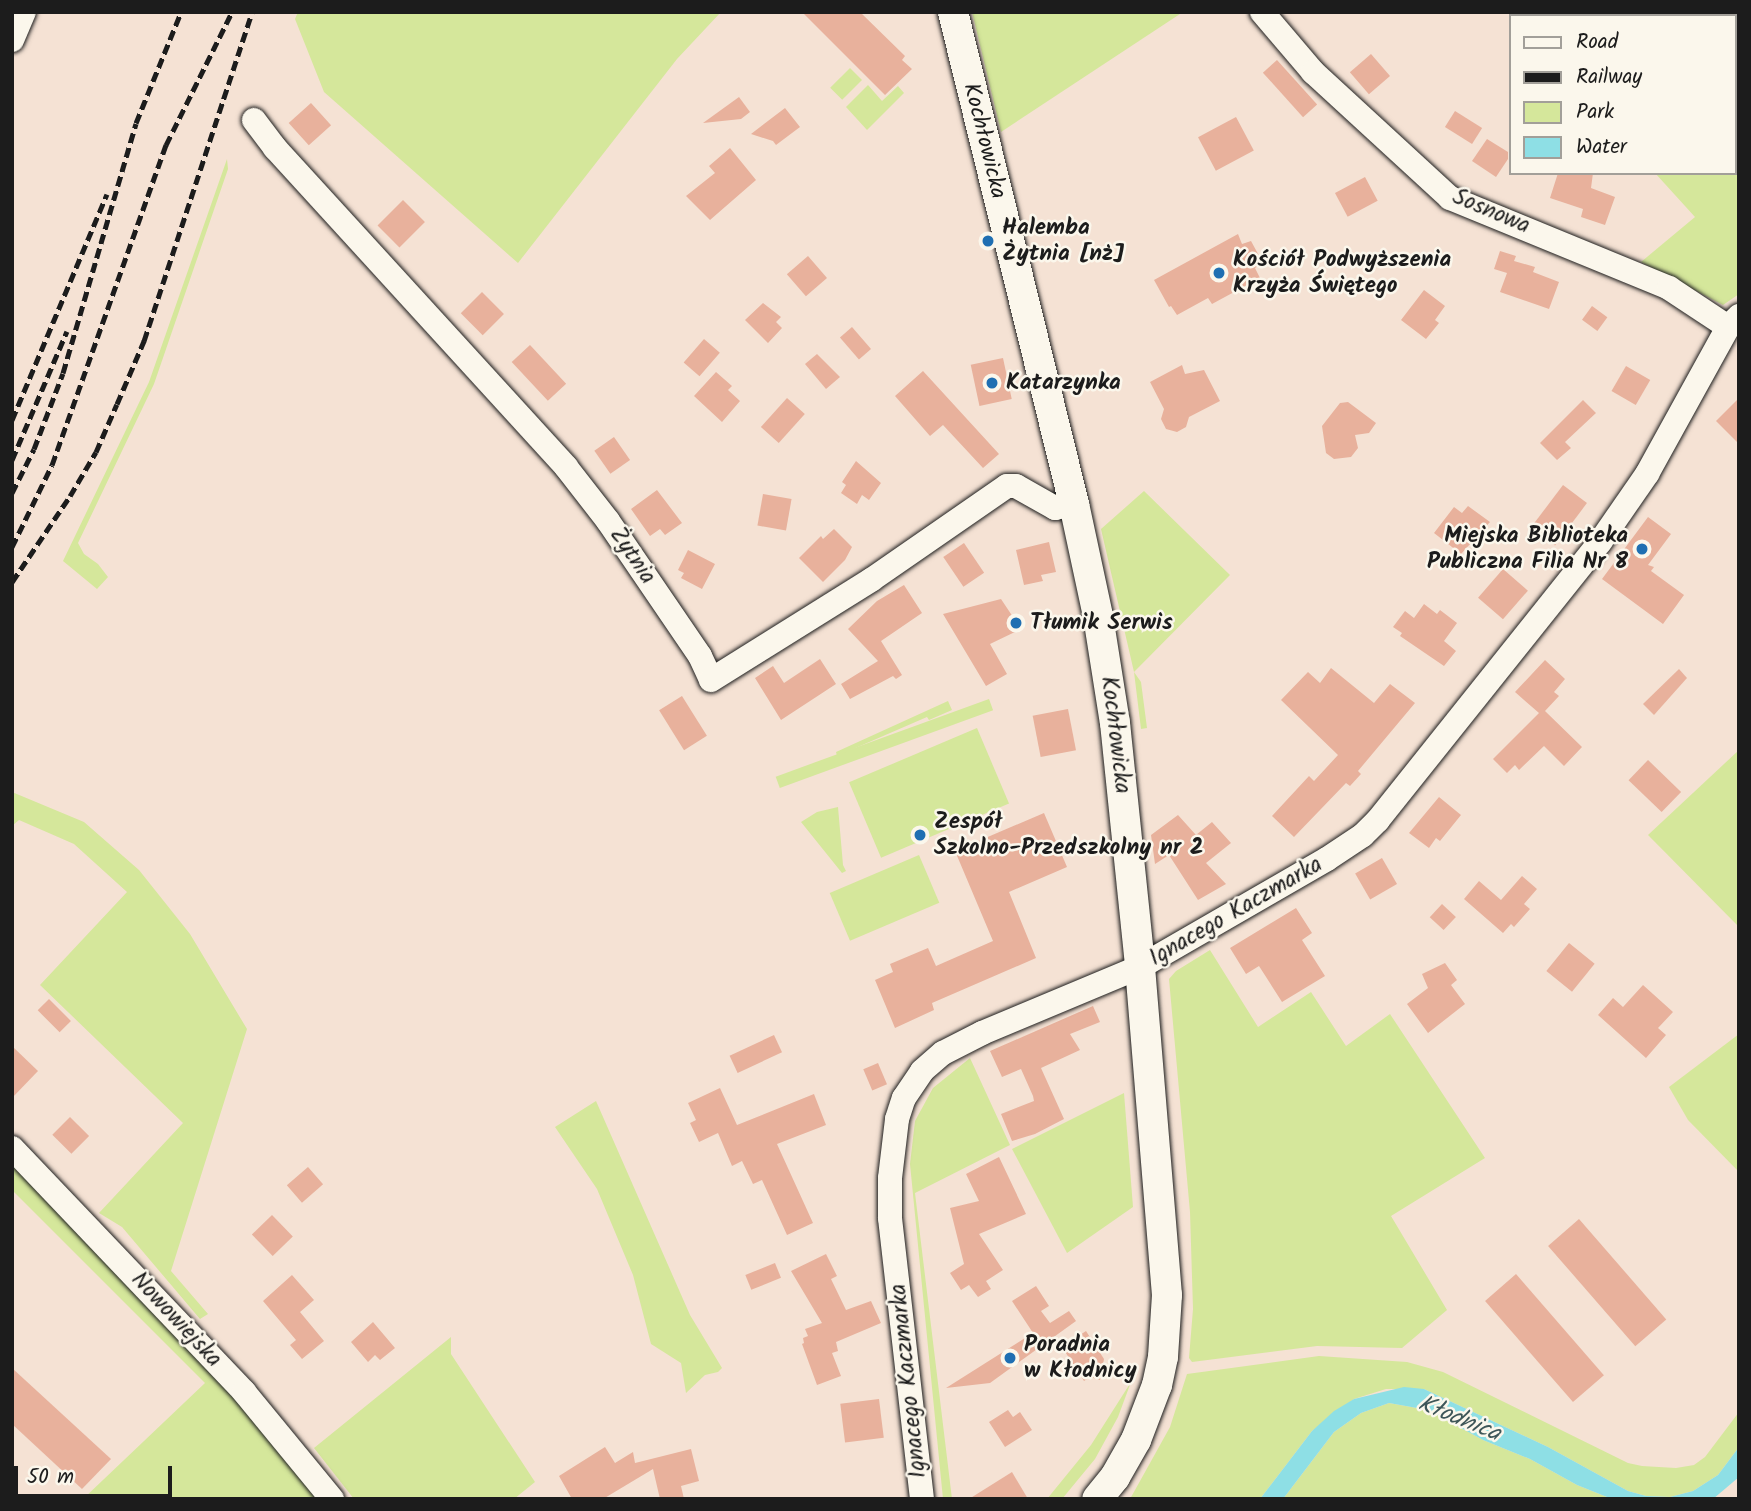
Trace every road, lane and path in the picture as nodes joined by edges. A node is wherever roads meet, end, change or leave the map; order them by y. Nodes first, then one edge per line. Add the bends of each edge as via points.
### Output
1 (24, 12) edge
2 (953, 12) edge
3 (1262, 12) edge
4 (12, 40) edge
5 (254, 120) dead end
6 (1734, 322) edge
7 (1074, 503) junction
8 (1140, 967) junction
9 (12, 1148) edge
10 (332, 1499) edge
11 (922, 1499) edge
12 (1097, 1499) edge

1 - 4 street
2 - 7 street, Kochłowicka
3 - 6 street, Sosnowa via 1313,72 1450,198 1669,288
5 - 7 street, Żytnia via 566,467 700,656 711,680 871,580 1007,486 1016,486 1055,508
6 - 8 street, Ignacego Kaczmarka via 1647,474 1600,542 1378,820 1327,859
7 - 8 street, Kochłowicka via 1115,723
8 - 11 street, Ignacego Kaczmarka via 943,1054 922,1071 904,1098 895,1138 890,1218
8 - 12 street, Kochłowicka via 1167,1295 1163,1357 1136,1440
9 - 10 street, Nowowiejska via 244,1392

